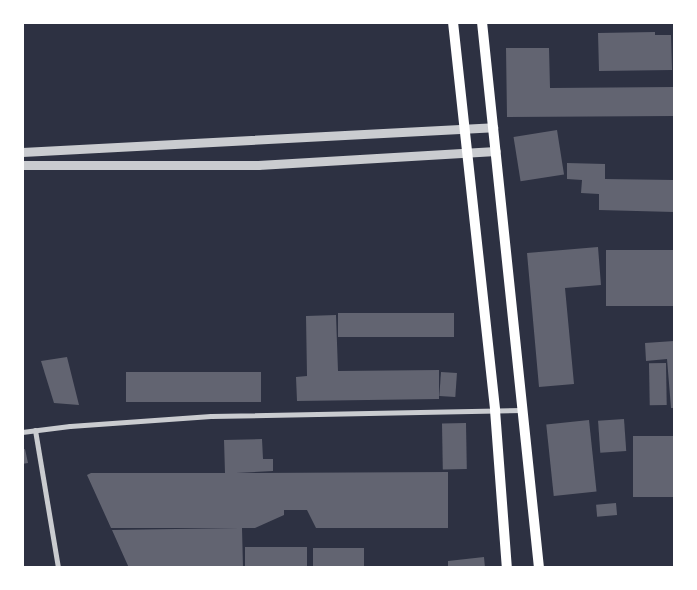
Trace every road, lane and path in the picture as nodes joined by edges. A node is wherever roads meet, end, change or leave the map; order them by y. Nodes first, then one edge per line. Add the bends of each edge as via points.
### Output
1 (453, 22) edge
2 (482, 22) edge
3 (493, 127) junction
4 (464, 128) junction
5 (496, 151) junction
6 (22, 152) edge
7 (467, 153) junction
8 (22, 166) edge
9 (495, 410) junction
10 (523, 410) junction
11 (35, 430) junction
12 (22, 432) edge
13 (58, 568) edge
14 (507, 568) edge
15 (539, 568) edge

1 - 4 main road
2 - 3 main road
3 - 4 street
3 - 5 main road
4 - 6 street
4 - 7 main road
5 - 7 street
5 - 10 main road
7 - 8 street via 258,165
7 - 9 main road
9 - 10 street
9 - 11 street via 210,416
9 - 14 main road
10 - 15 main road
11 - 12 street
11 - 13 street

